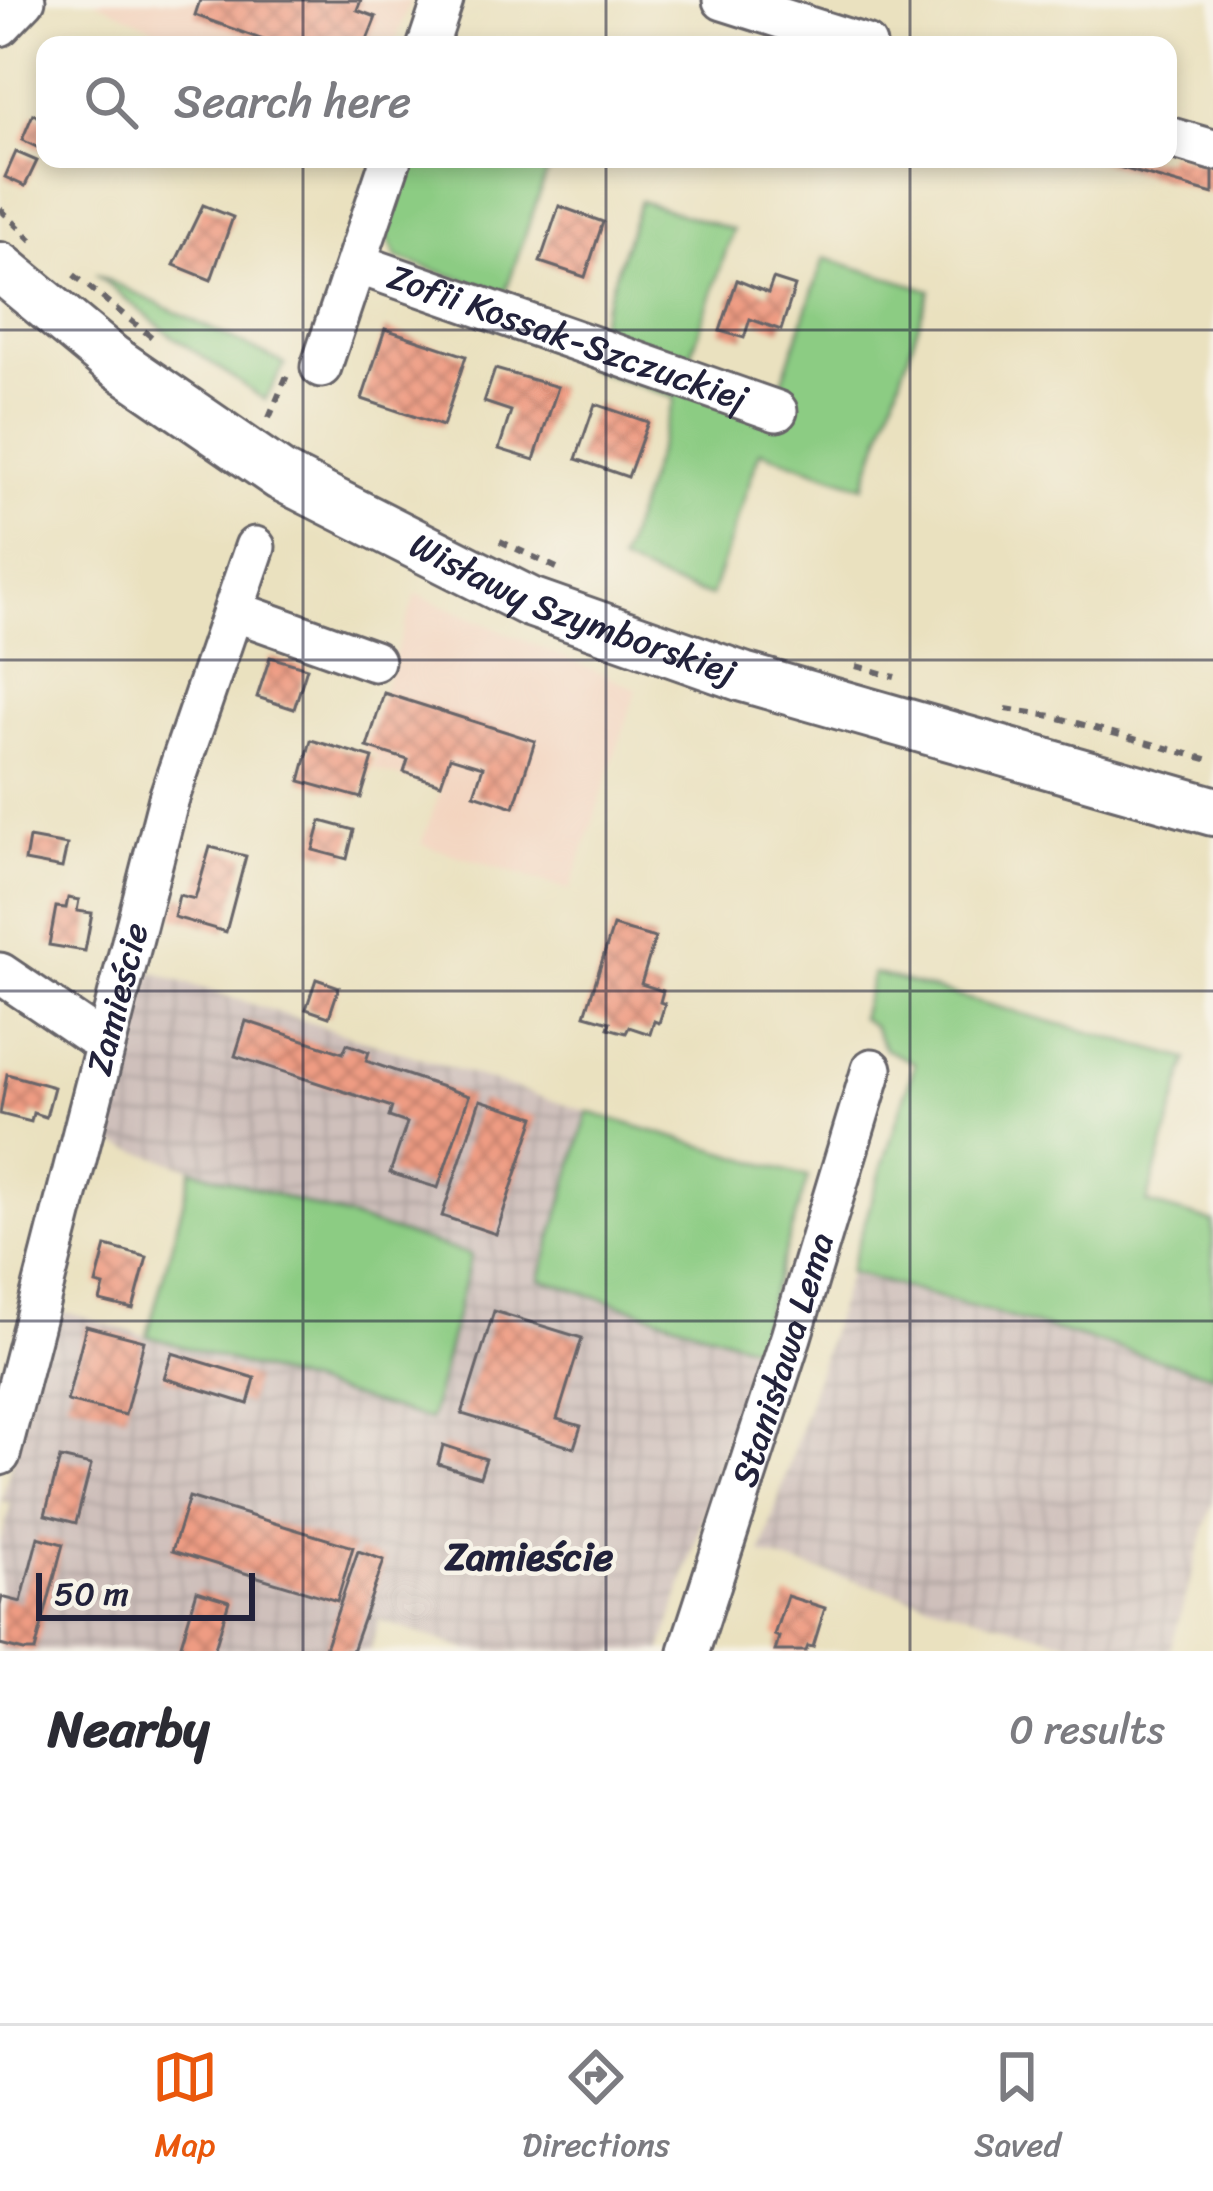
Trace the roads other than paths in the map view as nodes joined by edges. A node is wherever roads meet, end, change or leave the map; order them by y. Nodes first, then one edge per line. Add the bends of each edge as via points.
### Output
1 (25, 0) edge
2 (442, 0) edge
3 (723, 0) edge
4 (0, 25) edge
5 (431, 36) edge
6 (837, 36) edge
7 (1177, 140) edge
8 (1213, 150) edge
9 (389, 168) edge
10 (22, 259) edge
11 (358, 264) junction
12 (322, 367) road end
13 (777, 411) dead end
14 (255, 547) dead end
15 (233, 611) junction
16 (374, 661) dead end
17 (1213, 811) edge
18 (0, 974) edge
19 (105, 1039) junction
20 (872, 1069) dead end
21 (0, 1455) edge
22 (688, 1651) edge

1 - 4 street
2 - 5 street
3 - 6 street
7 - 8 street
9 - 11 street
10 - 17 main road, Wisławy Szymborskiej via 111,358 281,476 530,602 743,677
11 - 12 street
11 - 13 street, Zofii Kossak-Szczuckiej
14 - 15 street, Zamieście
15 - 16 street
15 - 19 street, Zamieście via 169,798
18 - 19 street
19 - 21 street, Zamieście
20 - 22 street, Stanisława Lema

